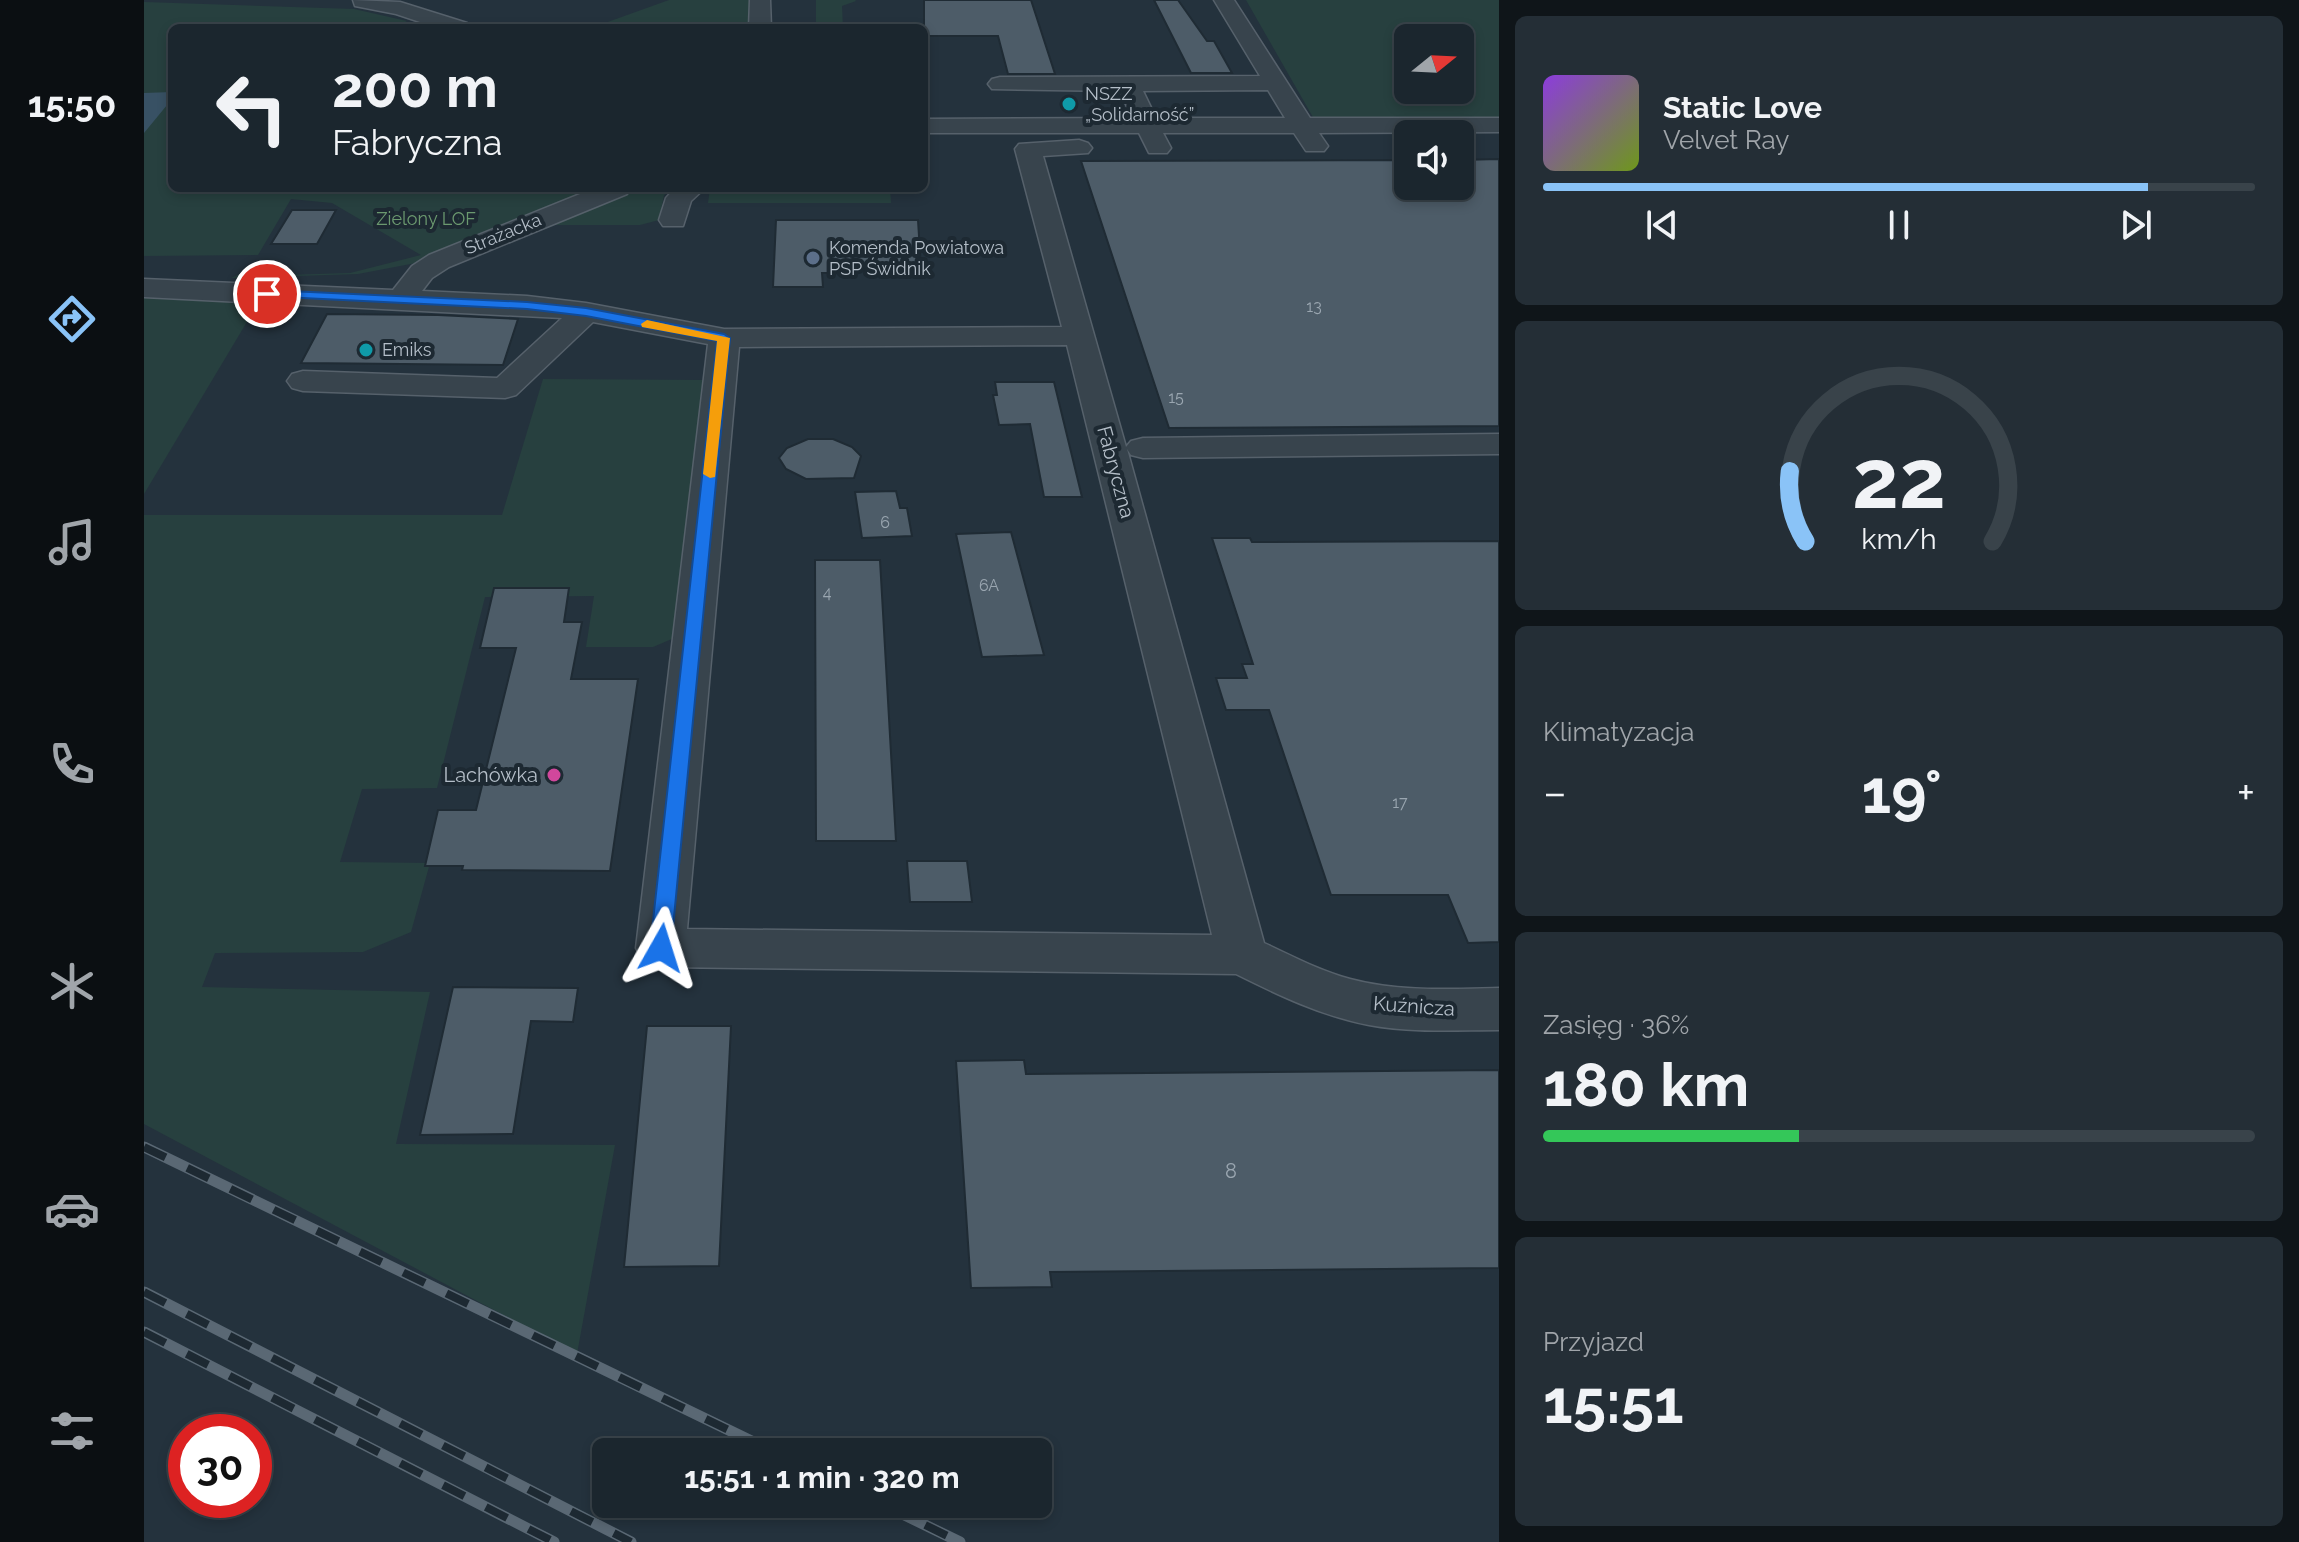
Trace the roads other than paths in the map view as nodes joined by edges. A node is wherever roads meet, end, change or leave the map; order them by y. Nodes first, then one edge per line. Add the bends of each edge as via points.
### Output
1 (760, 0) edge
2 (1224, 0) edge
3 (357, 1) edge
4 (397, 3) edge
5 (449, 24) edge
6 (760, 24) edge
7 (1276, 83) junction
8 (1128, 84) junction
9 (1499, 125) edge
10 (928, 126) edge
11 (1021, 134) junction
12 (1154, 137) junction
13 (1309, 137) junction
14 (1394, 146) edge
15 (1474, 147) edge
16 (1499, 147) edge
17 (928, 149) edge
18 (608, 192) edge
19 (687, 192) edge
20 (673, 220) dead end
21 (144, 288) edge
22 (401, 299) junction
23 (586, 312) junction
24 (1080, 336) junction
25 (724, 338) junction
26 (303, 381) dead end
27 (1499, 444) edge
28 (1143, 448) dead end
29 (1242, 955) junction
30 (1499, 1009) edge

1 - 6 street
2 - 7 street
3 - 4 street
4 - 5 street
7 - 8 street
7 - 13 street
8 - 11 street, Fabryczna via 998,72
8 - 12 street
9 - 13 street
10 - 11 street
11 - 12 street
11 - 17 street
11 - 24 street, Fabryczna
12 - 13 street
13 - 14 street
15 - 16 street
18 - 22 street, Strażacka via 439,261 422,272
19 - 20 street via 679,198
21 - 22 street
22 - 23 street
23 - 25 street
23 - 26 street via 505,388
24 - 25 street
24 - 29 street, Fabryczna
25 - 29 street via 661,948
27 - 28 street
29 - 30 street, Kuźnicza via 1308,985 1369,1004

